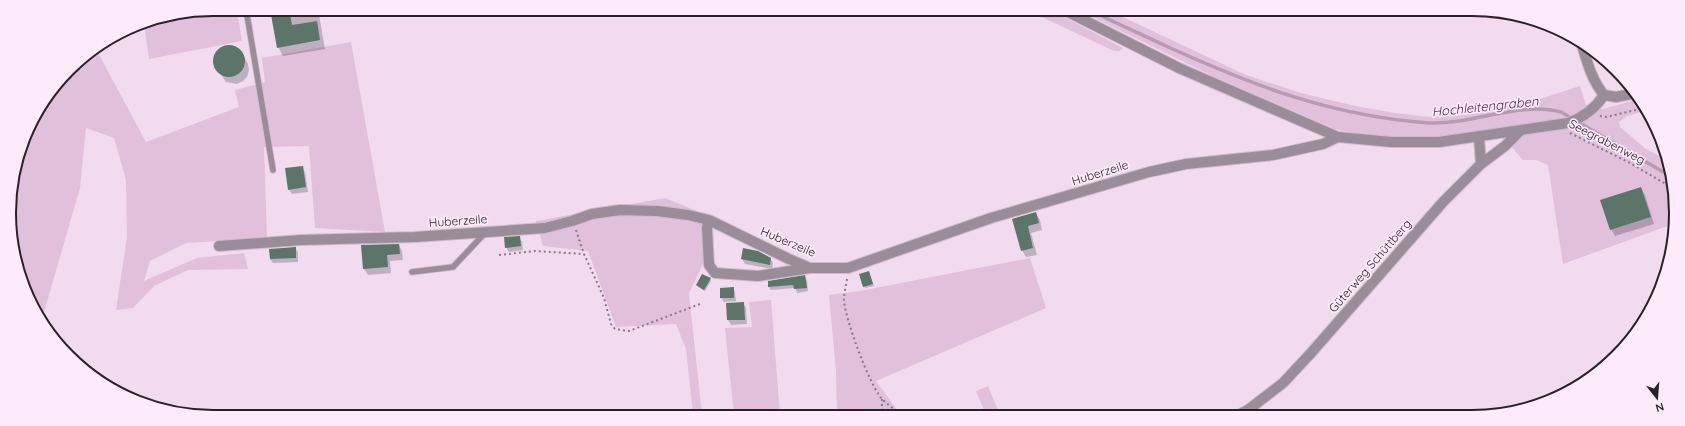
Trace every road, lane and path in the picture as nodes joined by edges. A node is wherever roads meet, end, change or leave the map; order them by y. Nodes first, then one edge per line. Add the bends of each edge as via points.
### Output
1 (247, 16) edge
2 (1076, 16) edge
3 (1584, 51) edge
4 (1604, 95) junction
5 (1629, 95) edge
6 (1639, 109) edge
7 (1592, 110) junction
8 (1555, 126) junction
9 (1520, 131) junction
10 (1338, 137) junction
11 (1480, 138) junction
12 (1481, 164) junction
13 (273, 170) dead end
14 (1667, 184) edge
15 (709, 220) junction
16 (572, 221) junction
17 (487, 232) junction
18 (219, 246) dead end
19 (499, 254) dead end
20 (584, 254) junction
21 (810, 268) junction
22 (848, 268) junction
23 (412, 272) dead end
24 (700, 304) dead end
25 (882, 398) junction
26 (882, 410) edge
27 (895, 410) edge
28 (1248, 410) edge

1 - 13 lane
2 - 10 street via 1179,68
3 - 4 street via 1589,70
4 - 5 street via 1616,97
4 - 7 street
6 - 7 path via 1606,117 1599,116
7 - 8 street via 1582,117
8 - 9 street
8 - 14 path, Seegrabenweg via 1630,163
9 - 11 street
9 - 12 street, Güterweg Schüttberg
10 - 11 street via 1391,142 1439,142
10 - 22 street, Huberzeile via 1323,144 1273,155 1186,164 1149,172 991,218
11 - 12 street
12 - 28 street, Güterweg Schüttberg via 1283,383
15 - 16 street, Huberzeile via 657,211 620,210 592,214
15 - 21 street, Huberzeile
15 - 21 street via 709,265 715,273 758,276
16 - 17 street, Huberzeile via 545,228
16 - 20 path
17 - 18 street, Huberzeile
17 - 23 lane via 453,267
19 - 20 path via 535,251
20 - 24 path via 615,329 629,331
21 - 22 street, Huberzeile
22 - 25 path via 844,300 846,311 863,362
25 - 26 path
25 - 27 path

